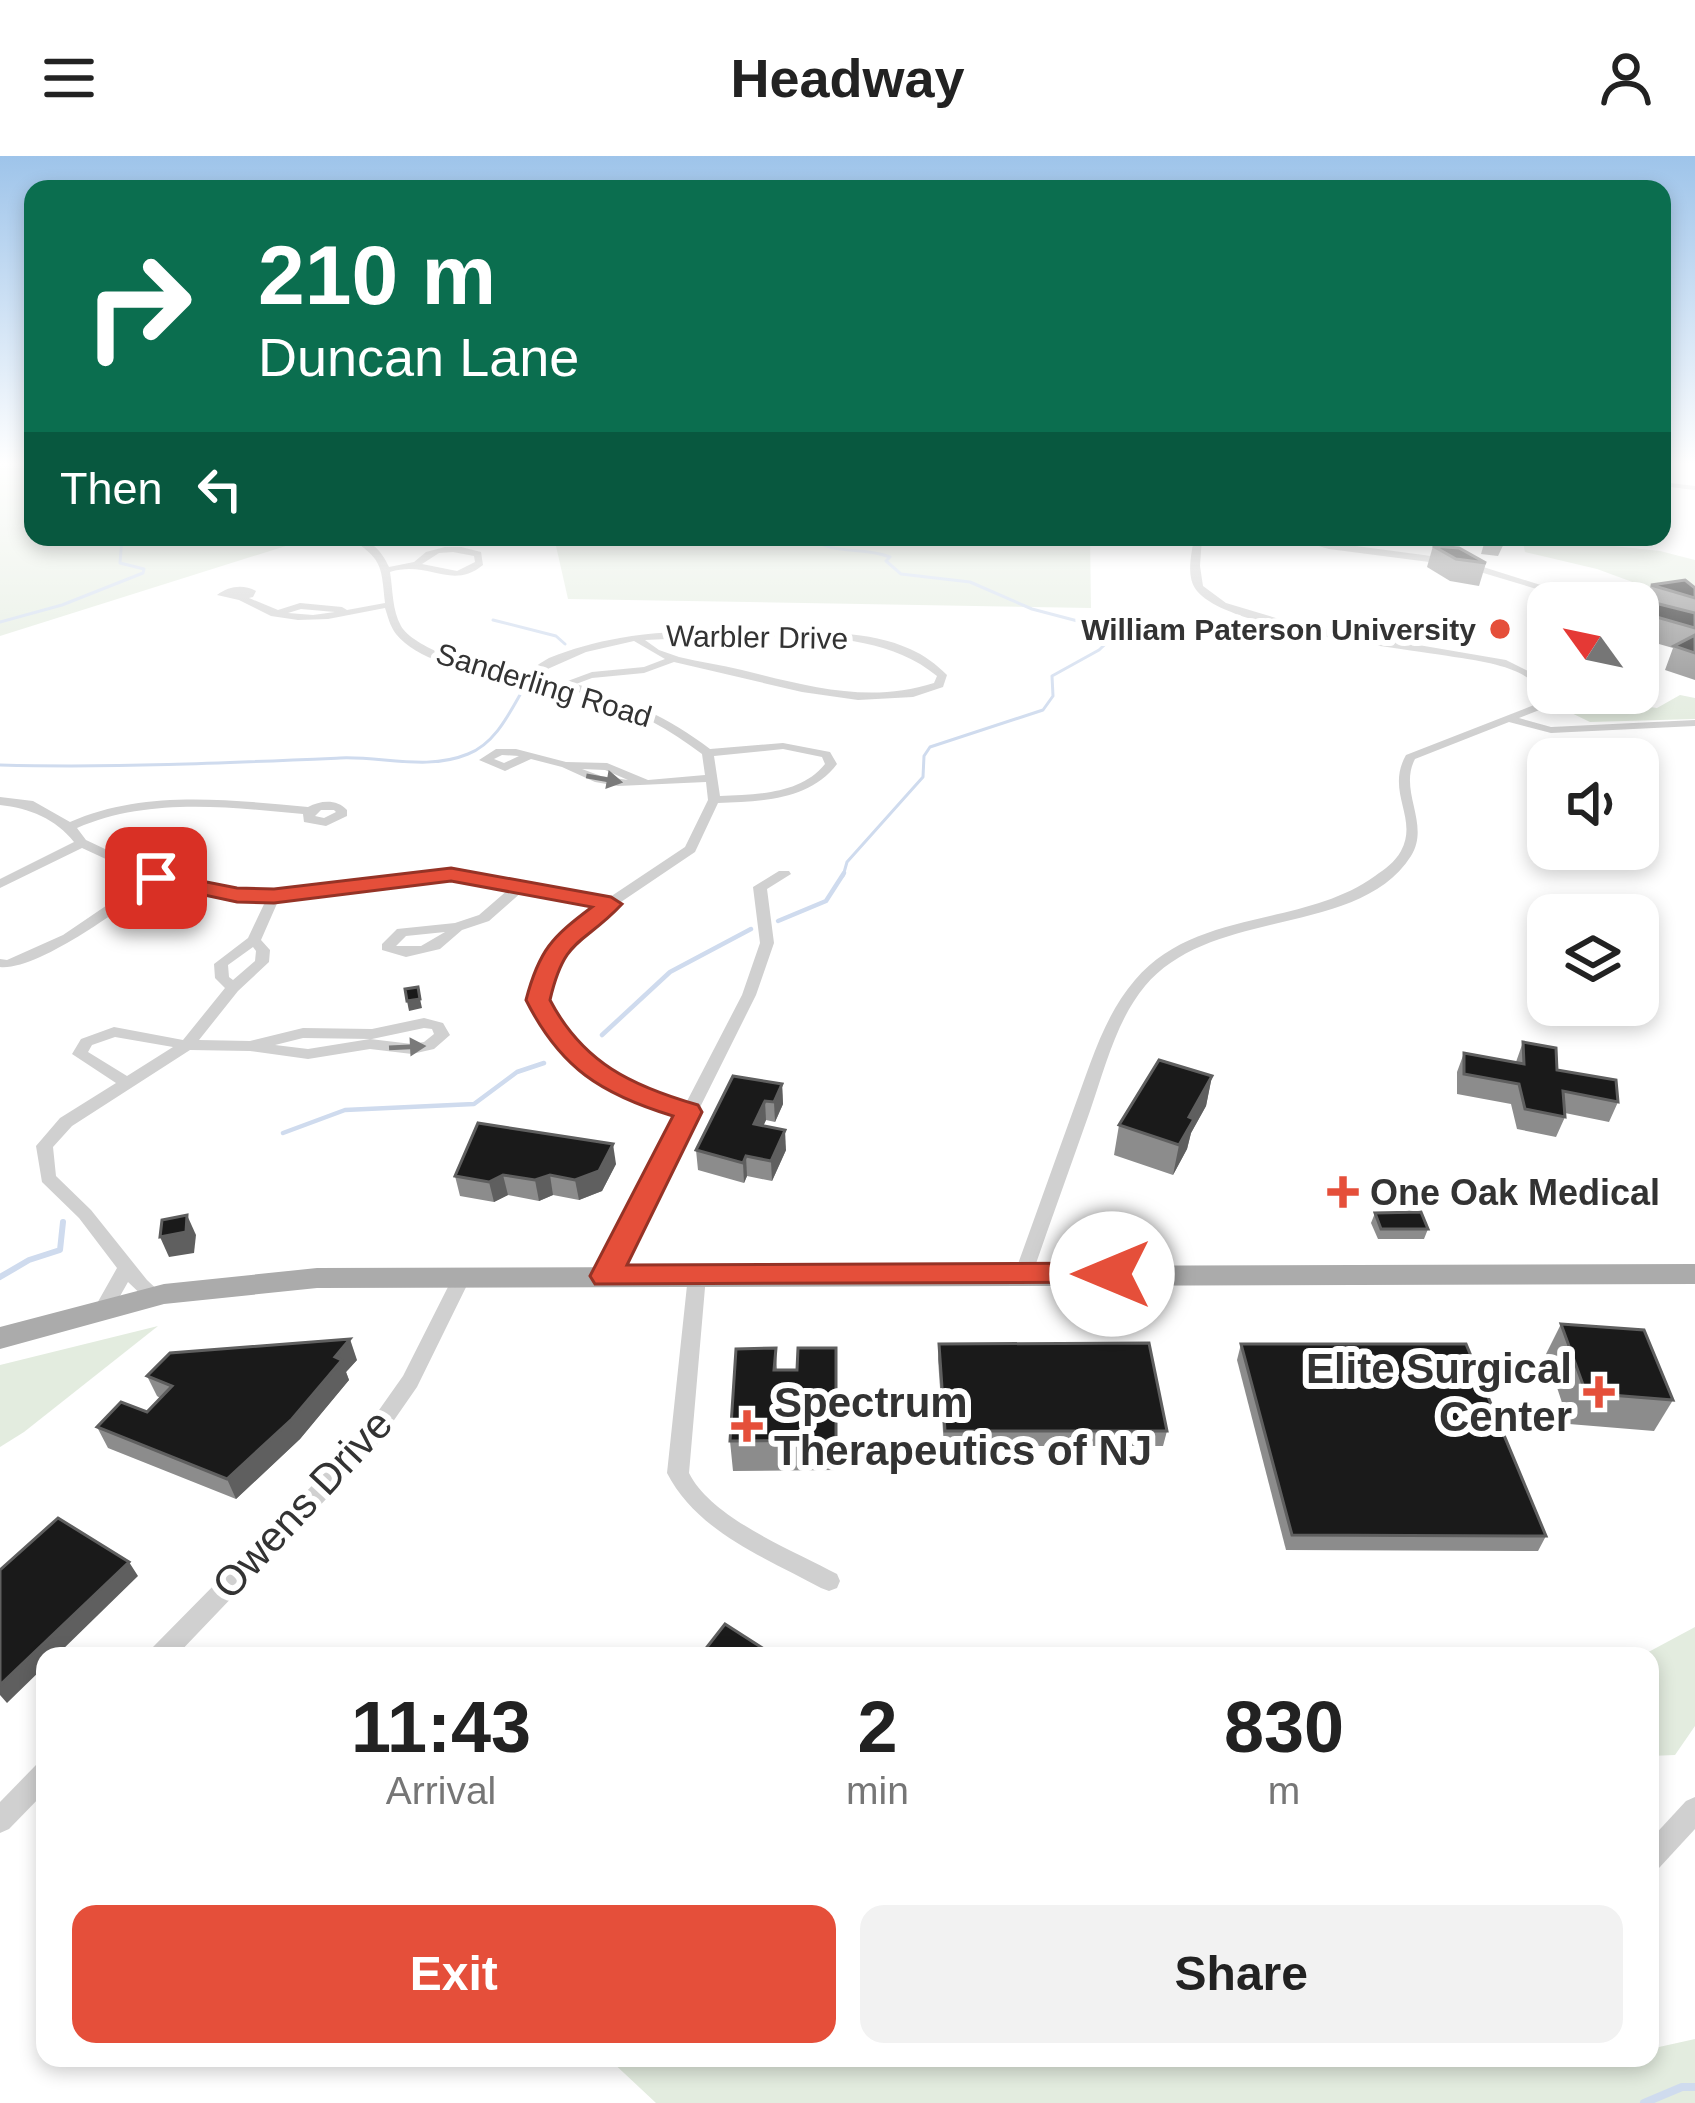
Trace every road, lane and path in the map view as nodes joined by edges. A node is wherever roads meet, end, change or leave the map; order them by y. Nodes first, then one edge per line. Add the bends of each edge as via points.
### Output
1 (378, 555) edge
2 (431, 555) edge
3 (478, 555) edge
4 (1197, 555) edge
5 (1391, 555) edge
6 (416, 565) junction
7 (385, 571) junction
8 (1527, 582) edge
9 (241, 598) dead end
10 (387, 605) junction
11 (636, 638) junction
12 (669, 661) junction
13 (523, 677) junction
14 (566, 685) junction
15 (1509, 719) junction
16 (1695, 723) edge
17 (708, 754) junction
18 (529, 756) dead end
19 (711, 778) junction
20 (714, 800) junction
21 (0, 801) edge
22 (310, 811) dead end
23 (69, 827) junction
24 (82, 843) junction
25 (784, 874) dead end
26 (156, 878) junction
27 (0, 884) edge
28 (522, 885) junction
29 (274, 896) junction
30 (611, 904) junction
31 (457, 927) dead end
32 (254, 940) junction
33 (0, 963) edge
34 (233, 988) junction
35 (356, 1040) dead end
36 (187, 1045) junction
37 (125, 1082) junction
38 (689, 1112) junction
39 (128, 1267) junction
40 (1657, 1274) junction
41 (1695, 1274) edge
42 (1023, 1275) junction
43 (606, 1276) junction
44 (697, 1276) junction
45 (462, 1277) junction
46 (1695, 1287) edge
47 (155, 1295) junction
48 (104, 1307) junction
49 (0, 1338) edge
50 (829, 1581) dead end
51 (169, 1647) edge
52 (36, 1783) edge
53 (1695, 1810) edge
54 (0, 1820) edge
55 (1659, 1849) edge

1 - 7 street
2 - 6 street
3 - 6 street via 480,563 459,574
4 - 15 street via 1199,589 1264,620 1518,668 1536,679 1545,699
5 - 8 street
6 - 7 street
7 - 10 street
9 - 10 street via 308,621
10 - 13 street, Sanderling Road via 411,643
11 - 12 street, Warbler Drive
11 - 12 street, Warbler Drive via 687,631 841,636 897,647 942,675 921,693 877,697
11 - 13 street, Warbler Drive via 574,651
12 - 14 street, Warbler Drive via 586,673
13 - 14 street, Sanderling Road
14 - 17 street, Sanderling Road via 638,708
15 - 16 street via 1551,730
15 - 42 street via 1426,748 1404,764 1413,839 1383,878 1332,902 1201,938 1134,988 1113,1023
17 - 19 street
17 - 20 street via 810,748 831,764 807,786
18 - 19 street via 608,767 644,782
19 - 20 street
20 - 30 street via 690,849
21 - 23 street via 29,804
22 - 23 street via 151,806 109,809
23 - 24 street
24 - 26 street
24 - 27 street
25 - 38 street via 760,887 767,943 761,964
26 - 29 street
26 - 33 street via 68,938
28 - 29 street via 451,874
28 - 30 street
28 - 31 street via 484,919
29 - 32 street
30 - 38 street via 561,941 538,1000 558,1038 596,1072
32 - 34 street via 262,962
32 - 34 street via 221,964
34 - 36 street
35 - 36 street via 308,1054
36 - 37 street
36 - 37 street via 114,1032 86,1042 80,1054
37 - 39 street via 44,1146 48,1178
38 - 43 street
39 - 47 street
39 - 48 street
40 - 41 main road
40 - 42 main road
40 - 46 street
42 - 44 main road
43 - 44 main road
43 - 45 main road
44 - 50 street via 680,1485 699,1505
45 - 47 main road via 289,1279
45 - 51 street, Owens Drive via 410,1381 367,1442
47 - 48 main road
48 - 49 main road
52 - 54 street
53 - 55 street

